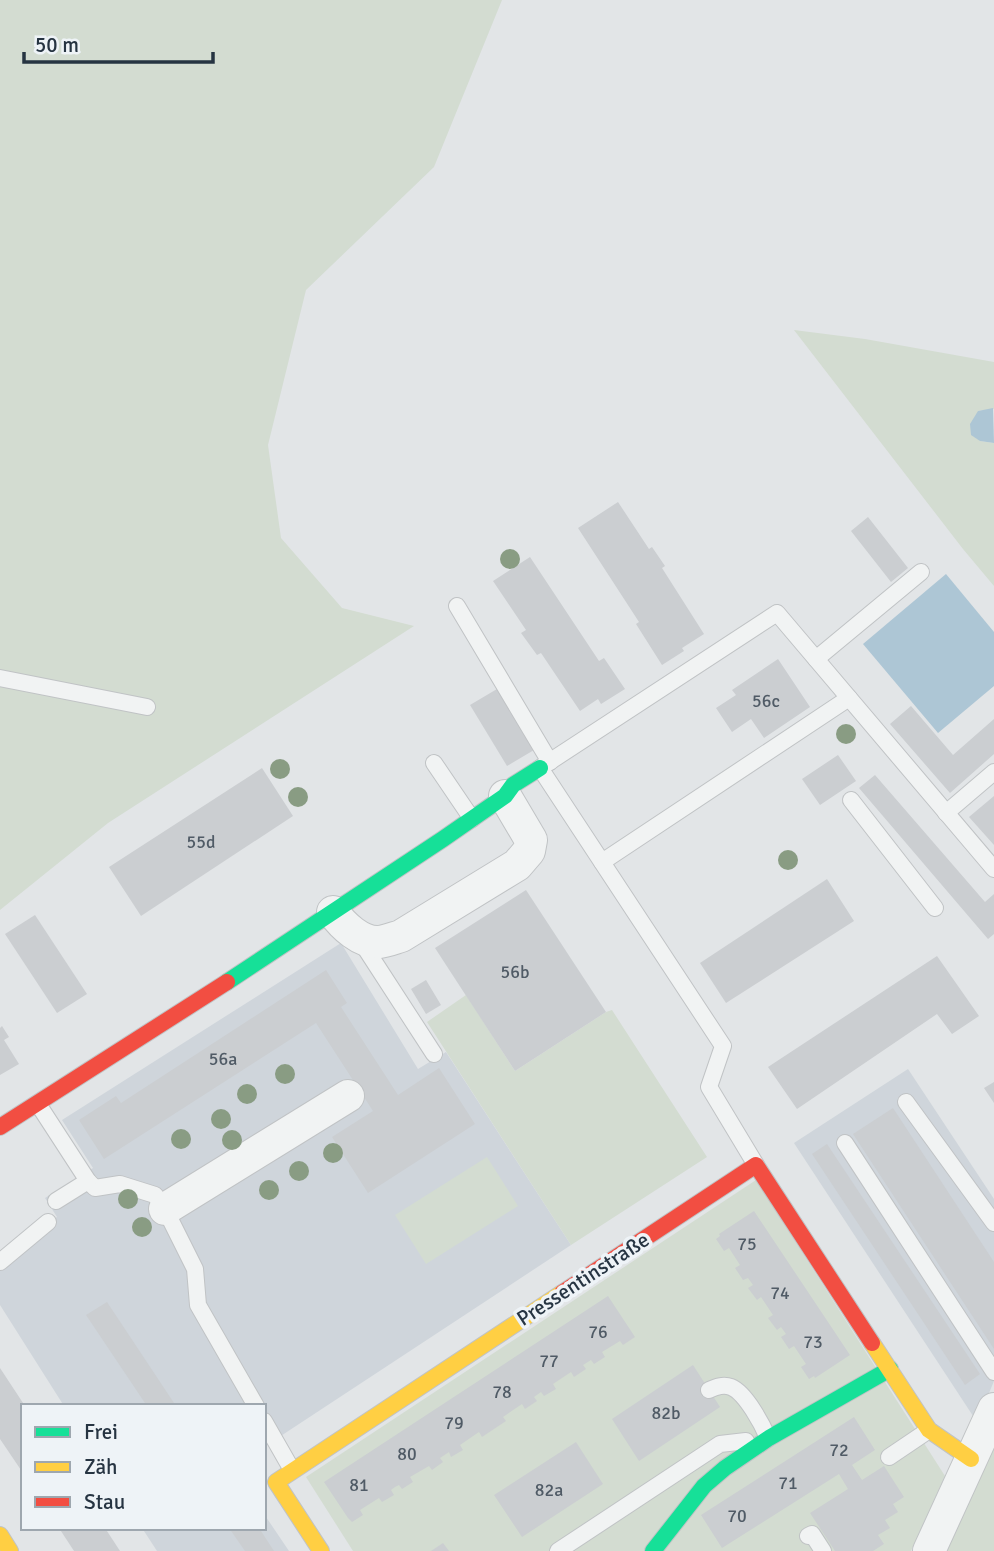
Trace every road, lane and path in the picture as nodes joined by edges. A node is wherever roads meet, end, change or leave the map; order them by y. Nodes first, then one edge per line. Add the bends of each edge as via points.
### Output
1 (921, 572) dead end
2 (457, 606) dead end
3 (816, 659) junction
4 (0, 678) edge
5 (849, 698) junction
6 (147, 707) dead end
7 (433, 763) dead end
8 (545, 765) junction
9 (994, 772) edge
10 (505, 796) junction
11 (851, 800) dead end
12 (946, 813) junction
13 (472, 819) junction
14 (602, 862) junction
15 (994, 869) edge
16 (935, 908) dead end
17 (333, 912) junction
18 (356, 935) junction
19 (434, 1054) dead end
20 (348, 1096) dead end
21 (906, 1102) dead end
22 (38, 1104) junction
23 (0, 1127) edge
24 (845, 1143) dead end
25 (756, 1165) junction
26 (88, 1181) junction
27 (56, 1201) dead end
28 (165, 1209) junction
29 (48, 1222) dead end
30 (994, 1223) edge
31 (0, 1262) edge
32 (890, 1369) junction
33 (994, 1372) edge
34 (709, 1390) dead end
35 (255, 1404) edge
36 (994, 1409) edge
37 (266, 1424) edge
38 (929, 1430) junction
39 (769, 1438) junction
40 (890, 1457) dead end
41 (971, 1459) junction
42 (292, 1470) junction
43 (0, 1535) edge
44 (808, 1536) dead end
45 (10, 1551) edge
46 (321, 1551) edge
47 (558, 1551) edge
48 (653, 1551) edge
49 (823, 1551) edge
50 (929, 1551) edge

1 - 3 lane
2 - 8 lane
3 - 5 lane
3 - 8 lane via 777,613
4 - 6 lane
5 - 12 lane
5 - 14 lane
7 - 13 lane
8 - 10 street via 513,785
8 - 14 lane
9 - 12 lane
10 - 13 street
10 - 18 street via 531,841 530,851 517,865 401,936 377,942
11 - 16 lane
12 - 15 lane
13 - 17 street
14 - 25 lane via 723,1046 709,1087
17 - 18 street
17 - 22 street
18 - 19 lane
20 - 28 street
21 - 30 lane
22 - 23 street
22 - 26 lane
24 - 33 lane
25 - 32 street
25 - 42 street, Pressentinstraße
26 - 27 lane
26 - 28 lane via 95,1188 120,1184 155,1195
28 - 35 lane via 195,1269 198,1305
29 - 31 lane
32 - 38 street
32 - 39 street
34 - 39 lane via 730,1386 741,1393
36 - 41 street
37 - 42 lane
38 - 40 lane
38 - 41 street
39 - 47 lane via 720,1444
39 - 48 street via 704,1486
41 - 50 street
42 - 46 street via 276,1482
43 - 45 street
44 - 49 lane via 812,1534

